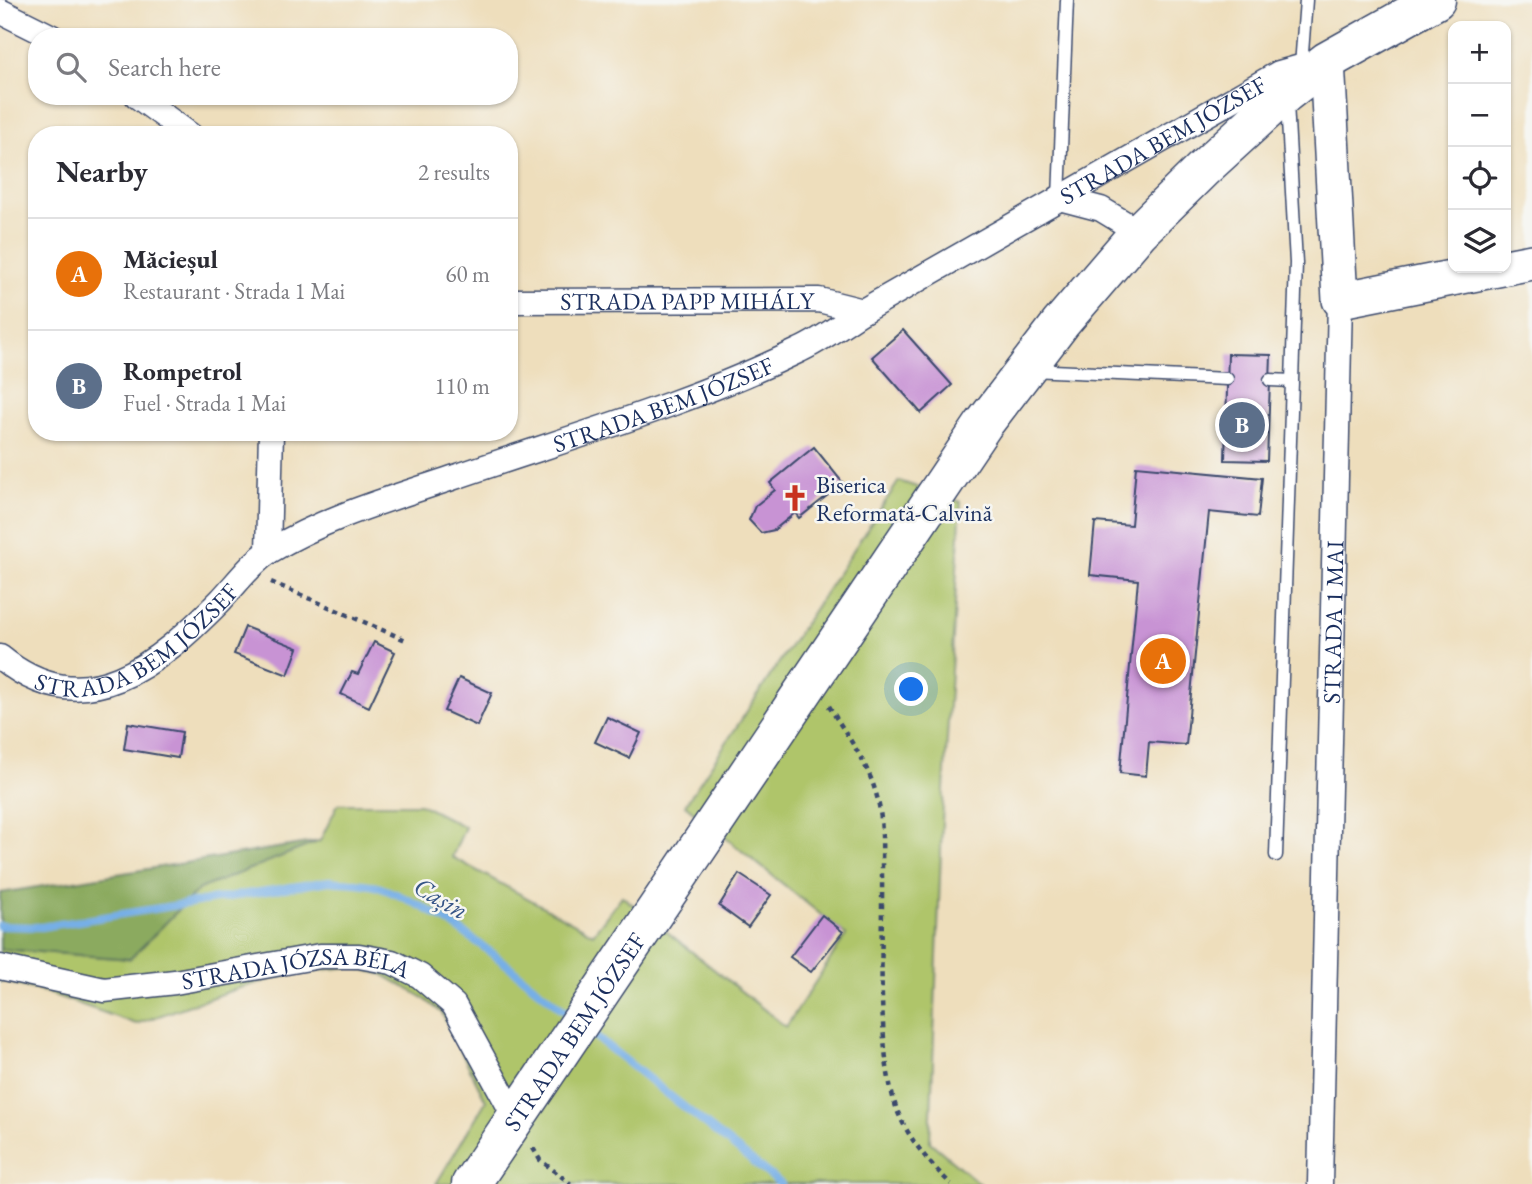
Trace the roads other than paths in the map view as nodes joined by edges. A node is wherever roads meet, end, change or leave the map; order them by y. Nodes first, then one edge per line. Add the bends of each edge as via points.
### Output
1 (1067, 0) edge
2 (1306, 0) edge
3 (1433, 1) edge
4 (0, 11) edge
5 (34, 28) edge
6 (1305, 73) junction
7 (149, 105) edge
8 (178, 126) edge
9 (1059, 198) junction
10 (1139, 232) junction
11 (1532, 262) edge
12 (1511, 266) edge
13 (1474, 273) edge
14 (1340, 300) junction
15 (518, 301) edge
16 (863, 311) junction
17 (1023, 370) junction
18 (1227, 379) dead end
19 (1270, 380) dead end
20 (1292, 381) junction
21 (271, 441) edge
22 (268, 552) junction
23 (0, 657) edge
24 (1276, 855) dead end
25 (0, 967) edge
26 (515, 1117) junction
27 (471, 1184) edge
28 (1320, 1184) edge

1 - 9 lane
2 - 6 lane
3 - 6 highway, STRADA BEM JÓZSEF
4 - 5 street
6 - 9 street, STRADA BEM JÓZSEF via 1279,73
6 - 10 highway, STRADA BEM JÓZSEF
6 - 14 street, STRADA 1 MAI
6 - 20 lane
7 - 8 street
9 - 10 street via 1101,208
9 - 16 street, STRADA BEM JÓZSEF
10 - 17 highway, STRADA BEM JÓZSEF
11 - 12 street
13 - 14 street
14 - 28 street, STRADA 1 MAI
15 - 16 street, STRADA PAPP MIHÁLY via 819,300
16 - 22 street, STRADA BEM JÓZSEF via 803,349 720,386 334,519
17 - 18 lane
17 - 26 highway, STRADA BEM JÓZSEF
19 - 20 lane
20 - 24 lane
21 - 22 street
22 - 23 street, STRADA BEM JÓZSEF via 164,652 131,676 78,688 53,687 35,681
25 - 26 street, STRADA JÓZSA BÉLA via 104,990 320,956 392,962 420,976 454,1005
26 - 27 highway, STRADA BEM JÓZSEF

